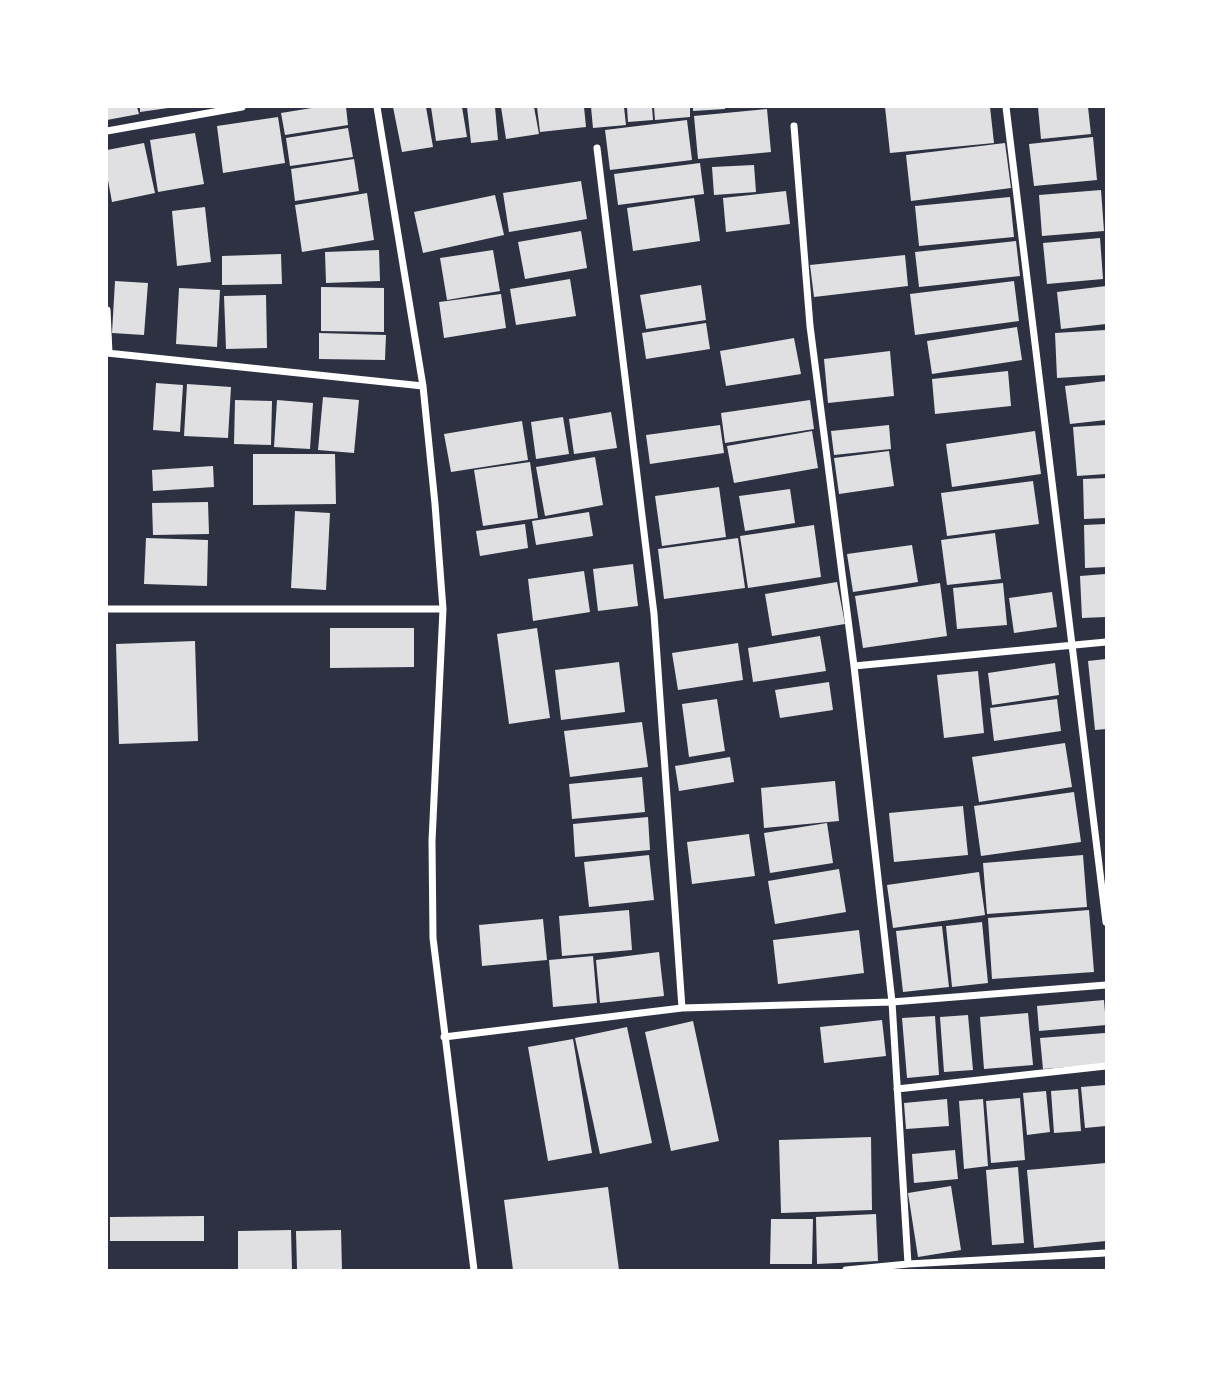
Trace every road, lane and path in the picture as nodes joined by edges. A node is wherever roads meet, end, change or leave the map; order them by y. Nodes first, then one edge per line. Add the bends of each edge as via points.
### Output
1 (242, 107) edge
2 (377, 107) edge
3 (1006, 107) edge
4 (221, 108) edge
5 (793, 126) dead end
6 (107, 131) edge
7 (597, 148) dead end
8 (107, 310) edge
9 (108, 353) edge
10 (423, 386) junction
11 (107, 608) edge
12 (443, 609) junction
13 (1106, 642) edge
14 (1074, 645) junction
15 (855, 666) junction
16 (1106, 922) edge
17 (1106, 985) edge
18 (892, 1002) junction
19 (682, 1009) junction
20 (444, 1037) junction
21 (1106, 1066) edge
22 (897, 1089) junction
23 (1106, 1253) edge
24 (908, 1264) junction
25 (930, 1266) edge
26 (474, 1270) edge
27 (846, 1270) edge

1 - 4 street
2 - 10 street
3 - 14 street
4 - 6 street
5 - 15 street via 810,326
7 - 19 street via 654,614
8 - 9 street
9 - 10 street
10 - 12 street
11 - 12 street
12 - 20 street via 432,855 433,938
13 - 14 street
14 - 15 street
14 - 16 street
15 - 18 street
17 - 18 street
18 - 19 street
18 - 22 street
19 - 20 street
20 - 26 street
21 - 22 street
22 - 24 street
23 - 25 street
24 - 25 street
24 - 27 street

